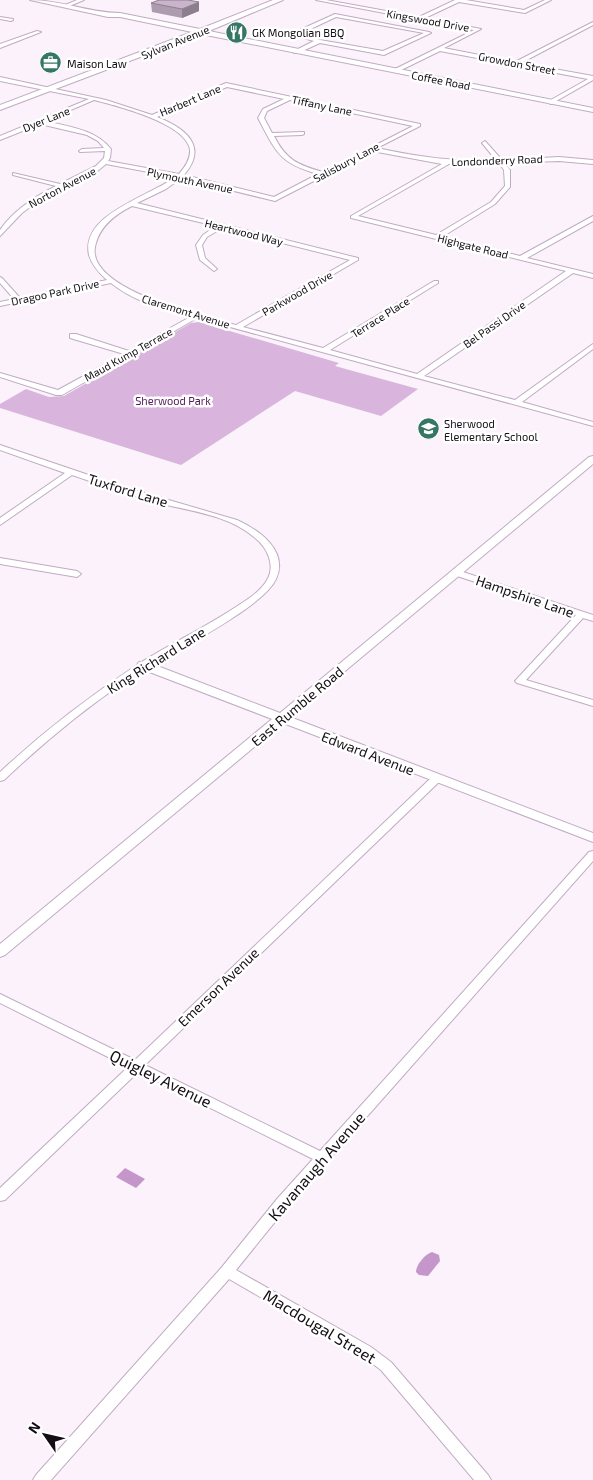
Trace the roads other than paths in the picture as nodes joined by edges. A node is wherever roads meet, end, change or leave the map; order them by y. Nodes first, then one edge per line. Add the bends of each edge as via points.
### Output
1 (34, 0) edge
2 (82, 0) edge
3 (268, 0) edge
4 (279, 0) edge
5 (318, 0) edge
6 (458, 0) edge
7 (549, 0) edge
8 (65, 6) junction
9 (0, 18) edge
10 (420, 18) junction
11 (11, 20) dead end
12 (593, 23) edge
13 (40, 32) dead end
14 (194, 32) junction
15 (319, 41) junction
16 (0, 46) edge
17 (440, 49) junction
18 (292, 51) junction
19 (516, 63) junction
20 (395, 71) junction
21 (593, 78) edge
22 (0, 79) edge
23 (226, 85) joint
24 (47, 90) junction
25 (290, 98) junction
26 (92, 100) junction
27 (550, 102) junction
28 (0, 108) edge
29 (593, 110) edge
30 (154, 116) junction
31 (40, 122) junction
32 (418, 125) joint
33 (302, 132) dead end
34 (270, 135) junction
35 (0, 138) edge
36 (485, 143) dead end
37 (372, 148) junction
38 (108, 149) junction
39 (82, 151) dead end
40 (501, 161) junction
41 (105, 162) junction
42 (450, 162) junction
43 (593, 162) edge
44 (15, 174) dead end
45 (324, 174) junction
46 (180, 176) junction
47 (61, 186) junction
48 (275, 199) joint
49 (132, 204) junction
50 (593, 218) edge
51 (221, 226) junction
52 (0, 234) edge
53 (438, 238) junction
54 (522, 258) junction
55 (356, 259) joint
56 (214, 269) dead end
57 (571, 271) junction
58 (593, 276) edge
59 (0, 279) edge
60 (110, 281) junction
61 (436, 282) dead end
62 (18, 300) junction
63 (0, 304) edge
64 (196, 316) junction
65 (238, 327) junction
66 (73, 336) dead end
67 (593, 346) edge
68 (324, 351) junction
69 (130, 353) junction
70 (0, 375) edge
71 (417, 377) junction
72 (516, 403) junction
73 (593, 424) edge
74 (0, 447) edge
75 (593, 459) edge
76 (71, 472) junction
77 (0, 522) edge
78 (255, 533) joint
79 (0, 561) edge
80 (457, 573) junction
81 (77, 574) dead end
82 (581, 615) junction
83 (593, 618) edge
84 (143, 665) junction
85 (593, 703) edge
86 (280, 719) junction
87 (0, 778) edge
88 (436, 778) junction
89 (593, 838) edge
90 (593, 854) edge
91 (0, 952) edge
92 (0, 998) edge
93 (136, 1066) junction
94 (322, 1158) junction
95 (0, 1196) edge
96 (227, 1271) junction
97 (42, 1480) edge
98 (484, 1480) edge

1 - 8 main road, Coffee Road
2 - 8 street
3 - 14 main road, Sylvan Avenue
4 - 14 main road, Sylvan Avenue
5 - 10 street, Kingswood Drive
6 - 7 street via 525,12
6 - 10 street
8 - 14 main road, Coffee Road
9 - 11 street
10 - 17 street, Kingswood Drive via 479,29
12 - 19 street
13 - 16 street
14 - 18 main road, Coffee Road via 267,49
14 - 24 main road, Sylvan Avenue
15 - 15 street via 384,53 429,33 335,15 295,34
15 - 18 street
17 - 19 street, Growdon Street
17 - 20 street
18 - 20 main road, Coffee Road
19 - 21 street, Growdon Street
20 - 27 main road, Coffee Road
21 - 27 street
22 - 24 street, Claremont Avenue
23 - 25 street, Tiffany Lane
23 - 30 street, Harbert Lane
24 - 26 street, Claremont Avenue
24 - 28 main road, Sylvan Avenue
25 - 32 street, Tiffany Lane
25 - 34 street via 261,115
26 - 30 street, Claremont Avenue
26 - 31 street, Dyer Lane
27 - 29 main road, Coffee Road
30 - 46 street, Claremont Avenue via 175,126 191,143 191,162
31 - 35 street, Dyer Lane
31 - 38 street via 88,134
32 - 37 street, Salisbury Lane
33 - 34 street
34 - 45 street via 289,163
36 - 40 street
37 - 42 street, Londonderry Road via 424,160
37 - 45 street, Salisbury Lane
38 - 39 street
38 - 41 street, Norton Avenue
40 - 42 street, Londonderry Road
40 - 43 street, Londonderry Road via 540,158
40 - 53 street via 509,175 504,193
41 - 46 street, Plymouth Avenue
41 - 47 street, Norton Avenue
42 - 53 street, Highgate Road via 353,217
44 - 47 street
45 - 48 street, Salisbury Lane
46 - 48 street, Plymouth Avenue
46 - 49 street, Claremont Avenue
47 - 52 street, Norton Avenue via 24,208
49 - 51 street, Heartwood Way
49 - 60 street, Claremont Avenue via 104,223 92,244 96,266
50 - 54 street
51 - 55 street, Heartwood Way
51 - 56 street via 205,236 199,245 202,259
53 - 54 street, Highgate Road
54 - 57 street, Highgate Road
55 - 65 street, Parkwood Drive
57 - 58 street, Highgate Road
57 - 71 street, Bel Passi Drive
59 - 62 street
60 - 62 street, Dragoo Park Drive
60 - 64 street, Claremont Avenue via 150,302
61 - 68 street, Terrace Place
62 - 63 street, Dragoo Park Drive
64 - 65 street, Claremont Avenue
64 - 69 street, Maud Kump Terrace
65 - 68 street, Claremont Avenue
66 - 69 street
67 - 72 street
68 - 71 street, Claremont Avenue
69 - 70 street, Maud Kump Terrace via 60,393
71 - 72 street, Claremont Avenue
72 - 73 street, Claremont Avenue
74 - 76 street, Tuxford Lane
75 - 80 street, East Rumble Road
76 - 77 street
76 - 78 street, Tuxford Lane via 219,516
78 - 84 street, King Richard Lane via 269,546 274,557 274,571 266,589 226,617
79 - 81 street
80 - 82 street, Hampshire Lane
80 - 86 street, East Rumble Road
82 - 83 street, Hampshire Lane
82 - 85 street via 520,681
84 - 86 street, Edward Avenue
84 - 87 street, King Richard Lane via 74,715
86 - 88 street, Edward Avenue
86 - 91 street, East Rumble Road
88 - 89 street, Edward Avenue
88 - 93 street, Emerson Avenue
90 - 94 street, Kavanaugh Avenue
92 - 93 street, Quigley Avenue
93 - 94 street, Quigley Avenue
93 - 95 street, Emerson Avenue
94 - 96 street, Kavanaugh Avenue
96 - 97 street, Kavanaugh Avenue
96 - 98 street, Macdougal Street via 366,1351 386,1366

